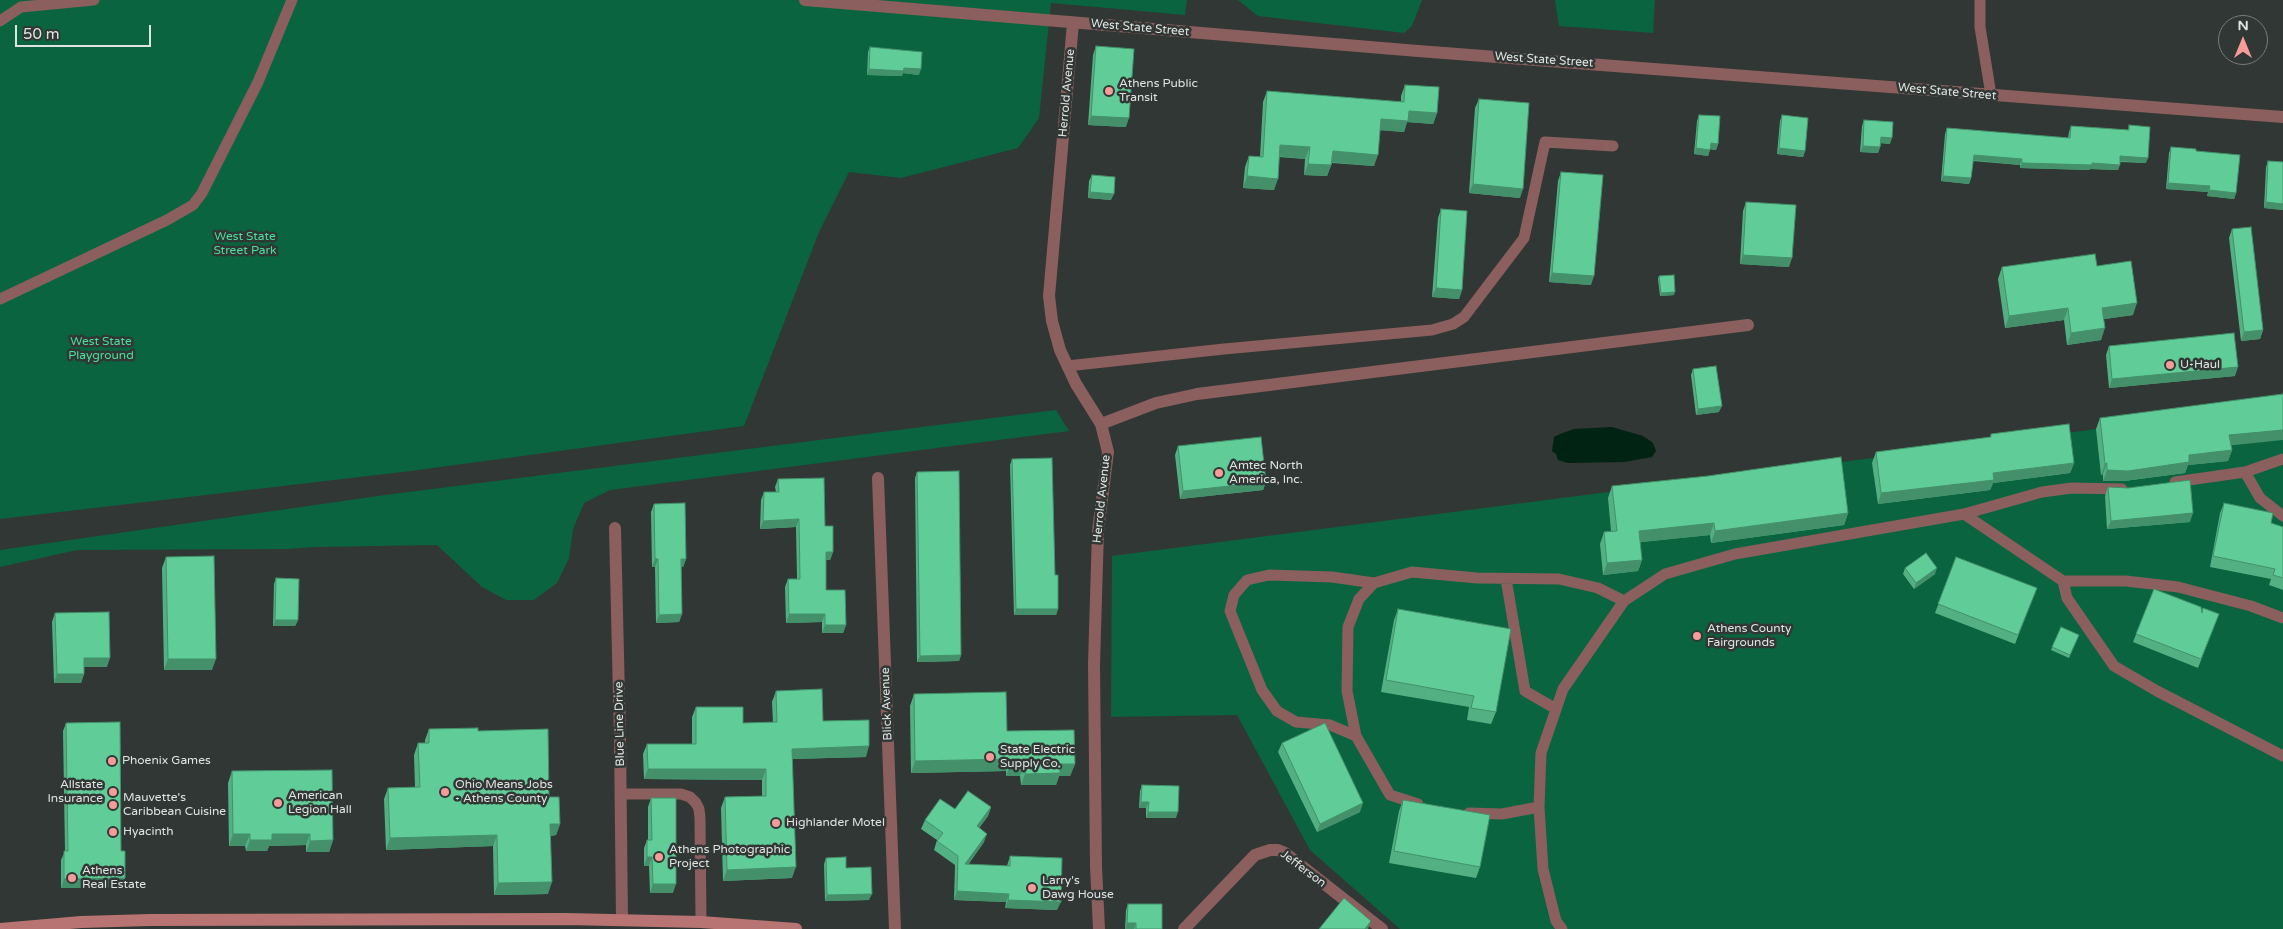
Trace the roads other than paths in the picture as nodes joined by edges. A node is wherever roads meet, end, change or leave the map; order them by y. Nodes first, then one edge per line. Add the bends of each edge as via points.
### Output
1 (94, 0) edge
2 (292, 0) edge
3 (804, 0) edge
4 (1980, 0) edge
5 (0, 21) edge
6 (1073, 22) junction
7 (1991, 95) junction
8 (2283, 117) edge
9 (1613, 146) dead end
10 (0, 299) edge
11 (1748, 325) dead end
12 (1067, 366) junction
13 (1101, 424) junction
14 (2283, 459) edge
15 (2245, 472) junction
16 (878, 478) dead end
17 (2164, 484) edge
18 (2134, 488) edge
19 (1964, 514) junction
20 (2283, 516) edge
21 (614, 528) dead end
22 (1506, 579) junction
23 (2063, 581) junction
24 (1374, 583) junction
25 (1624, 601) junction
26 (2283, 618) edge
27 (1556, 709) junction
28 (1356, 736) junction
29 (2283, 756) edge
30 (621, 794) junction
31 (1426, 807) edge
32 (1539, 807) junction
33 (1453, 811) edge
34 (622, 920) junction
35 (701, 922) junction
36 (295, 924) edge
37 (0, 929) edge
38 (796, 929) edge
39 (895, 929) edge
40 (1099, 929) edge
41 (1184, 929) edge
42 (1382, 929) edge
43 (1562, 929) edge

1 - 5 lane via 21,7
2 - 10 lane via 258,82 193,205
3 - 6 street, West State Street
4 - 7 lane via 1980,27
6 - 7 street, West State Street
6 - 12 street, Herrold Avenue via 1049,296 1055,336
7 - 8 street, West State Street
9 - 12 lane via 1545,142 1524,238 1464,317 1453,324 1432,330
11 - 13 street via 1197,394 1156,403
12 - 13 street, Herrold Avenue
13 - 40 street, Herrold Avenue via 1108,452 1098,531 1094,664
14 - 15 lane
15 - 17 lane
15 - 20 lane via 2260,498
16 - 39 street, Blick Avenue
18 - 19 lane via 2072,488 2042,492
19 - 23 lane
19 - 25 lane via 1734,554 1665,574
21 - 30 street, Blue Line Drive
22 - 24 lane via 1412,572
22 - 25 lane via 1559,579 1598,588
22 - 27 lane via 1526,691
23 - 26 lane via 2126,581 2178,587
23 - 29 lane via 2067,598 2114,666
24 - 28 lane via 1359,599 1348,627 1347,690
24 - 28 lane via 1332,577 1269,575 1248,580 1234,595 1230,611 1262,690 1277,711 1296,722 1330,725
25 - 27 lane via 1563,689
27 - 32 lane via 1541,754
28 - 31 lane via 1390,795
30 - 34 street, Blue Line Drive
30 - 35 lane via 681,794 696,803 700,818
32 - 33 lane via 1502,814
32 - 43 lane via 1543,869 1556,921
34 - 35 main road
34 - 36 main road
35 - 38 main road
36 - 37 main road via 140,921
41 - 42 street, Jefferson via 1255,855 1270,850 1285,853

